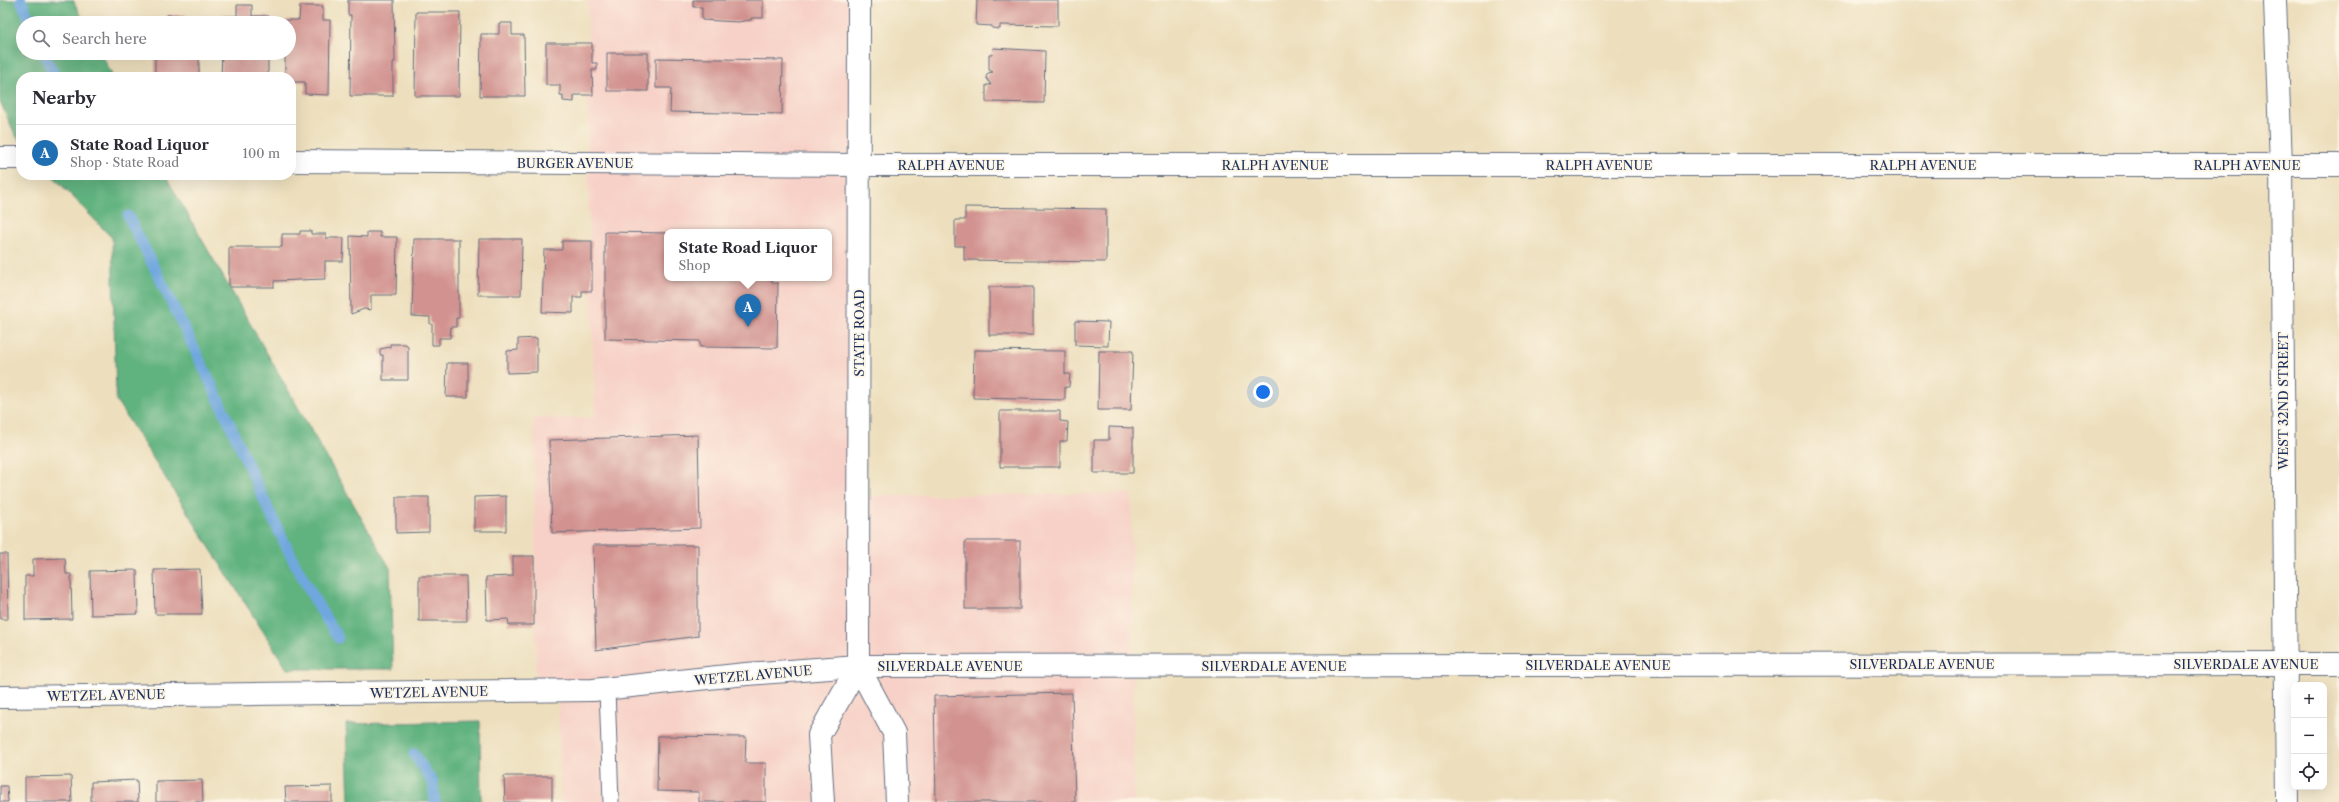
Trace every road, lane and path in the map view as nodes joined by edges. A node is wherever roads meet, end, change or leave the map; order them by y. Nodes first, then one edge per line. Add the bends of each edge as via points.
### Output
1 (859, 0) edge
2 (2275, 0) edge
3 (0, 158) edge
4 (16, 158) edge
5 (296, 161) edge
6 (859, 165) junction
7 (2281, 165) junction
8 (2339, 165) edge
9 (2285, 663) junction
10 (2339, 664) edge
11 (858, 666) junction
12 (607, 689) junction
13 (0, 697) edge
14 (611, 802) edge
15 (823, 802) edge
16 (897, 802) edge
17 (2288, 802) edge

1 - 6 street, STATE ROAD
2 - 7 street, WEST 32ND STREET
3 - 4 street
5 - 6 street, BURGER AVENUE
6 - 7 street, RALPH AVENUE
6 - 11 street, STATE ROAD
7 - 8 street, RALPH AVENUE
7 - 9 street, WEST 32ND STREET
9 - 10 street, SILVERDALE AVENUE
9 - 11 street, SILVERDALE AVENUE
9 - 17 street, WEST 32ND STREET
11 - 12 street, WETZEL AVENUE via 759,673
11 - 15 street, STATE ROAD via 819,734
11 - 16 street, STATE ROAD via 894,733
12 - 13 street, WETZEL AVENUE
12 - 14 lane

